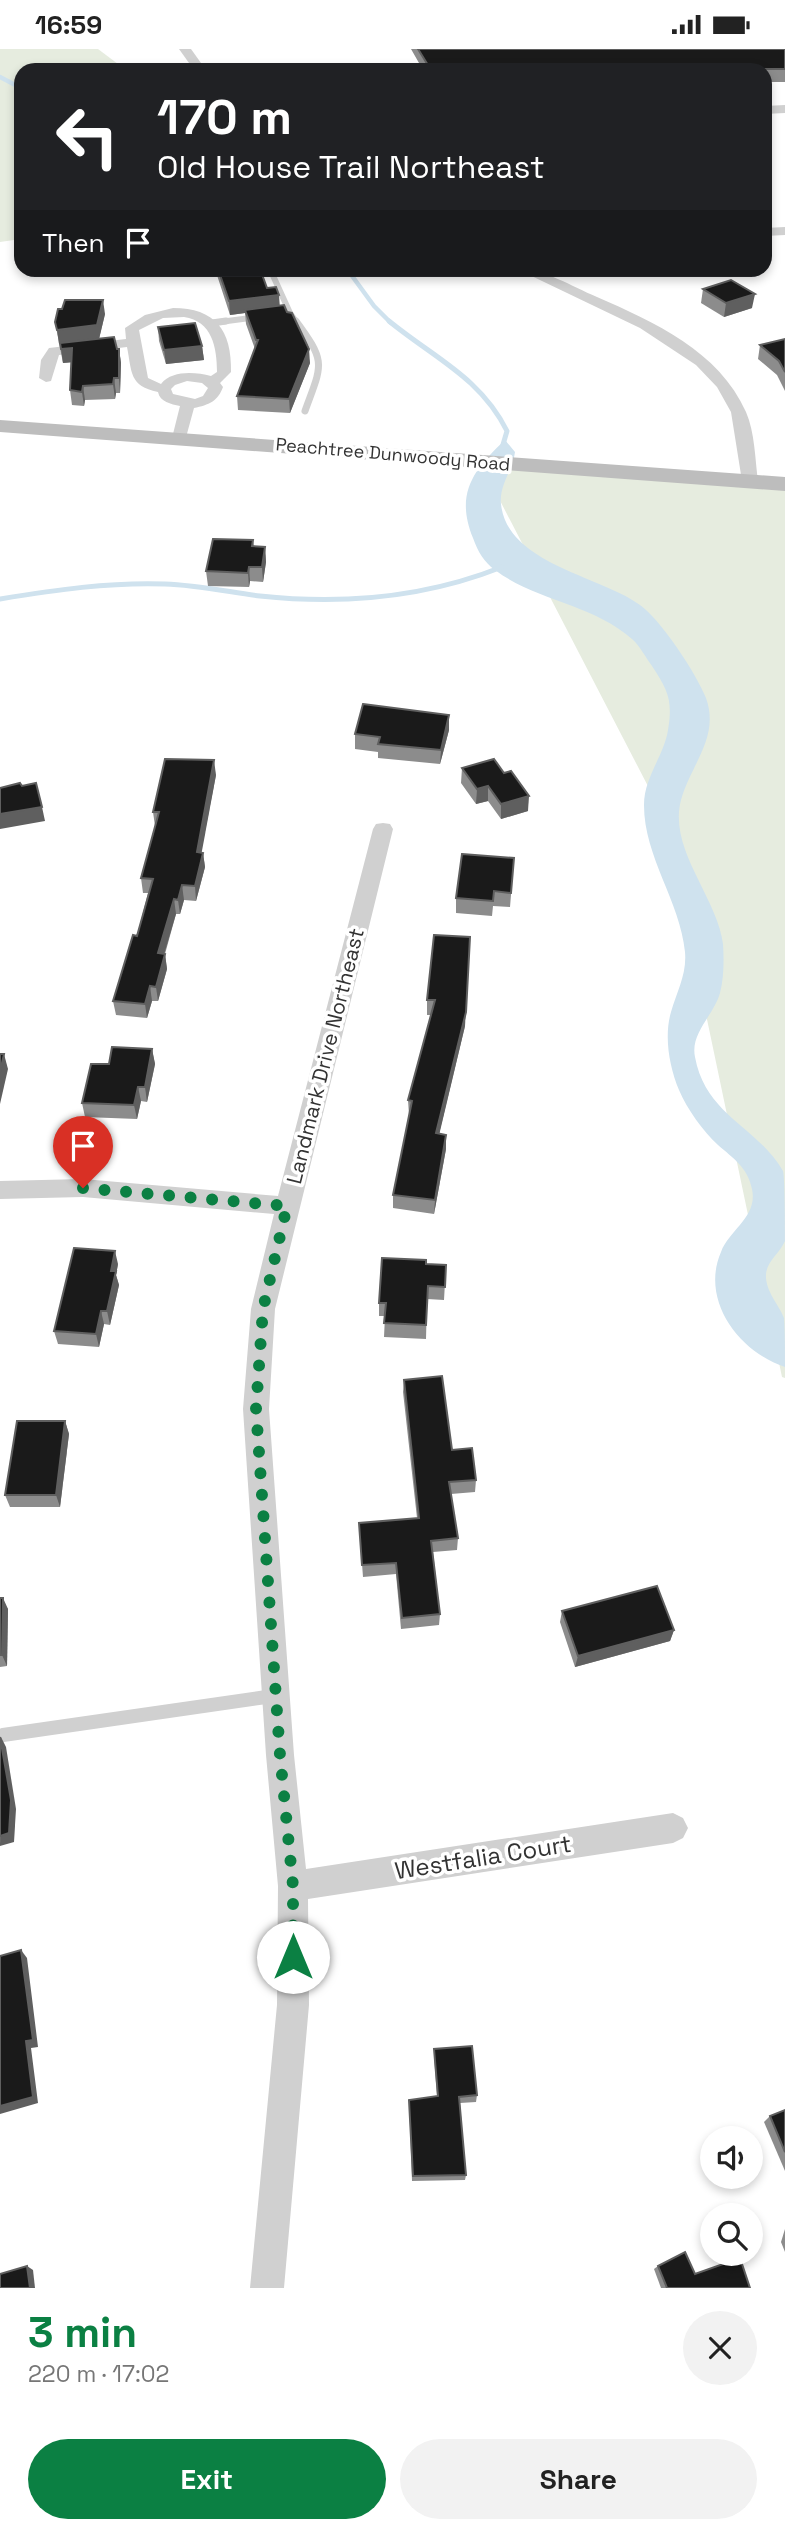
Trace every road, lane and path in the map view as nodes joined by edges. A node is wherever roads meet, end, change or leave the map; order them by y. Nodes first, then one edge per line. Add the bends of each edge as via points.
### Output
1 (274, 277) edge
2 (540, 277) edge
3 (290, 313) junction
4 (212, 323) junction
5 (133, 342) junction
6 (46, 378) dead end
7 (211, 382) junction
8 (164, 389) junction
9 (188, 403) junction
10 (305, 411) dead end
11 (0, 426) edge
12 (180, 438) junction
13 (750, 481) junction
14 (785, 484) edge
15 (383, 829) dead end
16 (0, 1190) edge
17 (287, 1206) junction
18 (276, 1696) junction
19 (3, 1735) edge
20 (673, 1828) dead end
21 (293, 1886) junction
22 (267, 2288) edge

1 - 3 lane
2 - 13 street via 655,331 702,362 738,411
3 - 4 lane
3 - 10 lane via 316,348 321,367
4 - 5 street via 183,312 158,316 132,328
4 - 7 street via 224,371
5 - 6 street via 54,351
5 - 8 street via 141,380
7 - 8 street via 186,377
7 - 9 street via 216,387 210,398
8 - 9 street via 170,399
9 - 12 street
11 - 12 main road, Peachtree Dunwoody Road
12 - 13 main road, Peachtree Dunwoody Road
13 - 14 main road, Peachtree Dunwoody Road
15 - 17 street, Landmark Drive Northeast
16 - 17 street via 83,1188
17 - 18 street, Landmark Drive Northeast via 263,1309 256,1409
18 - 19 lane
18 - 21 street, Landmark Drive Northeast
20 - 21 street, Westfalia Court
21 - 22 street, Landmark Drive Northeast via 293,2005

